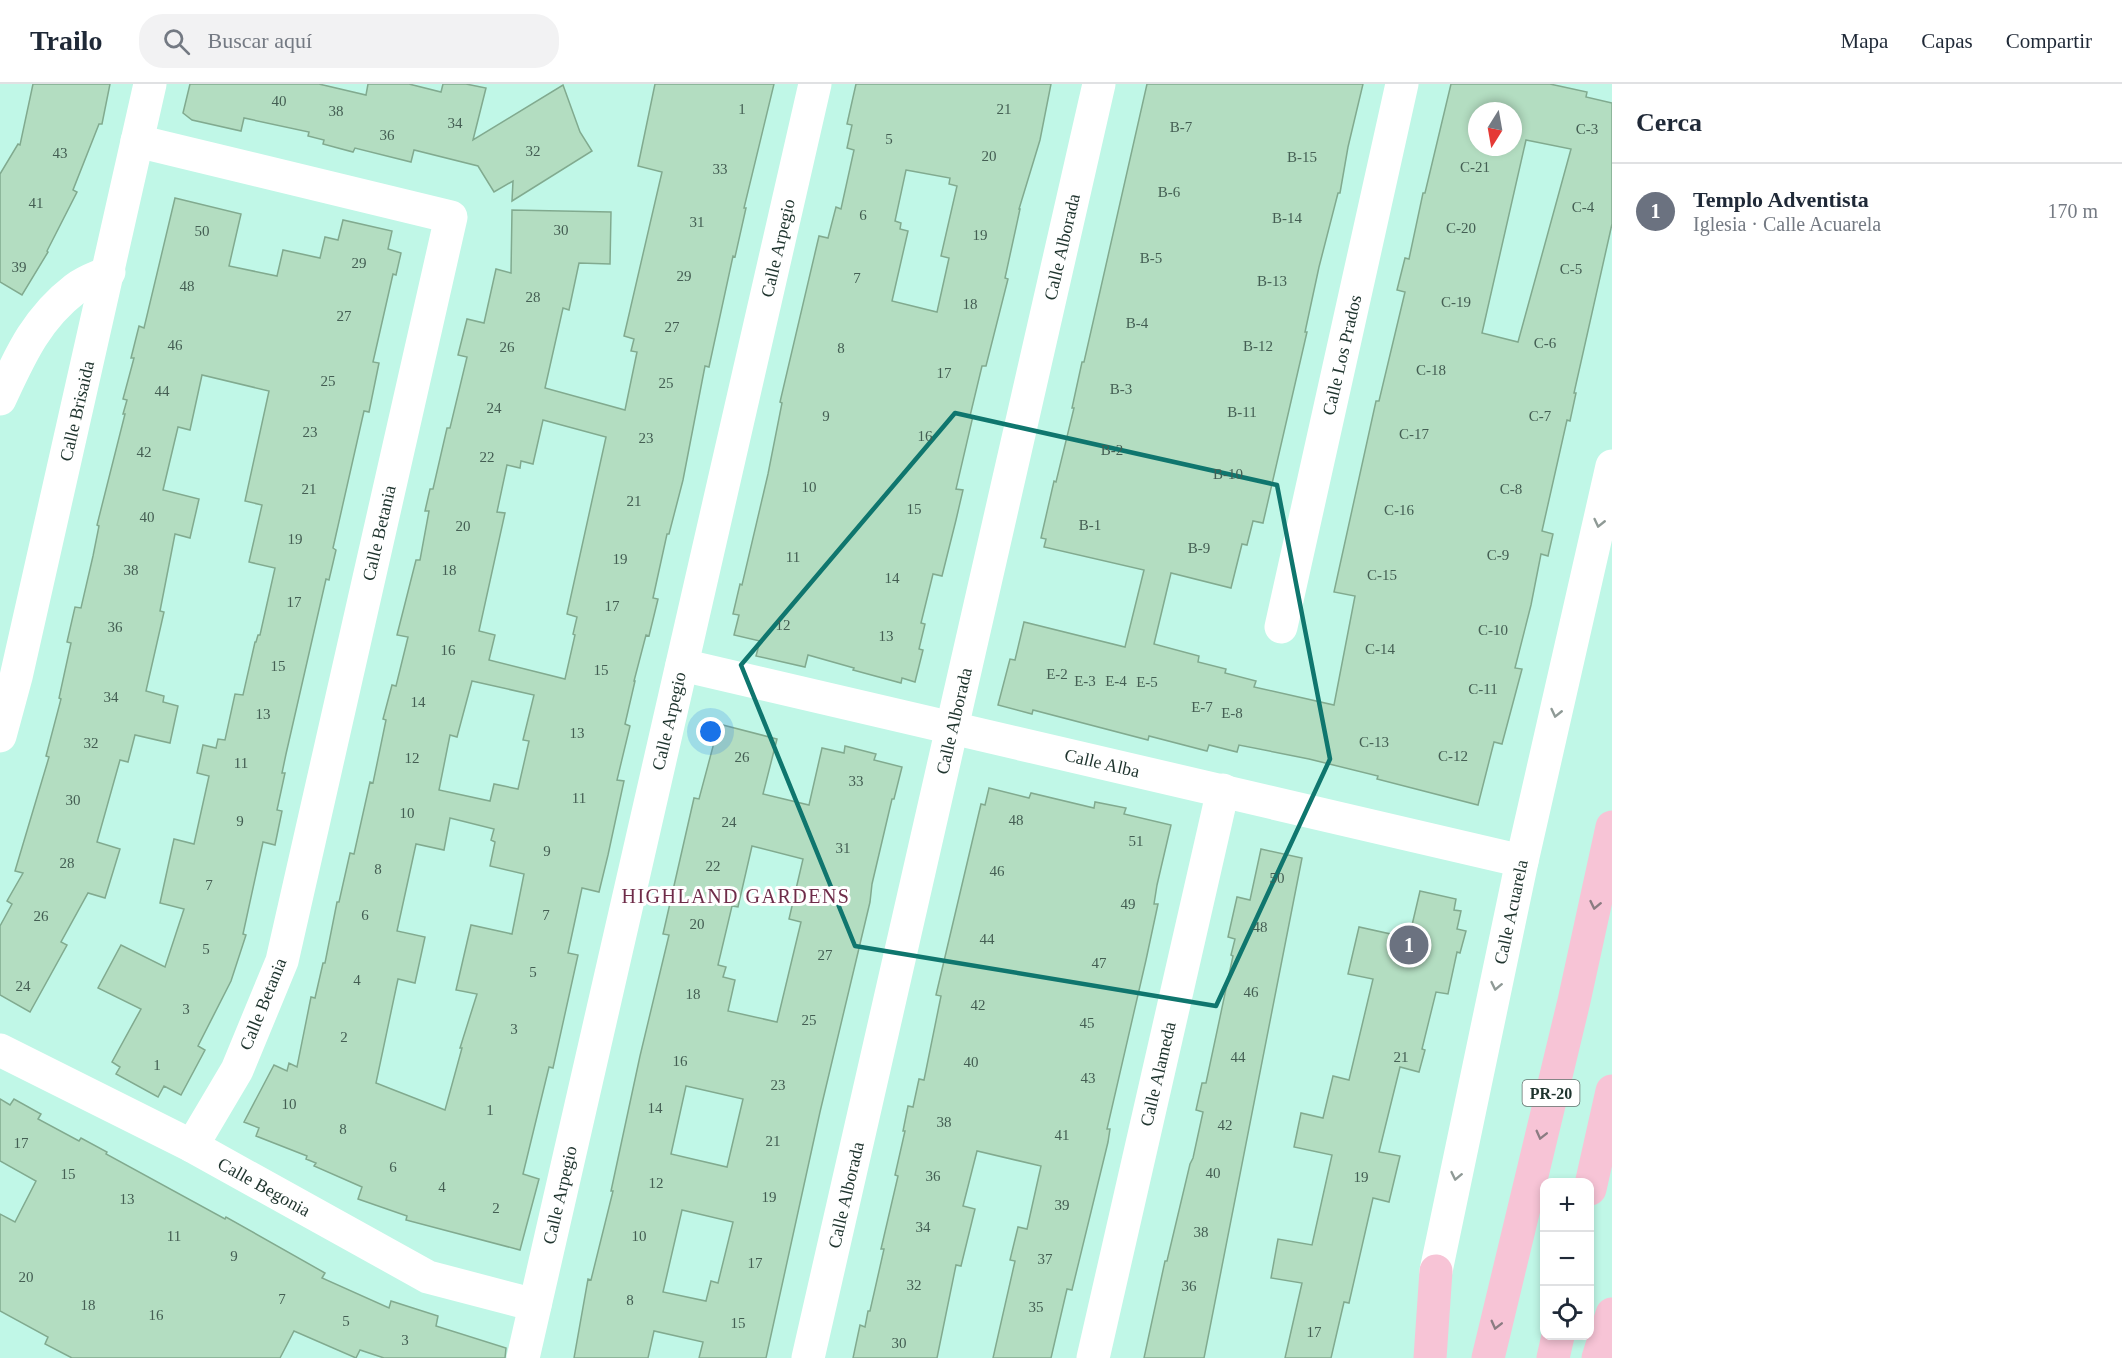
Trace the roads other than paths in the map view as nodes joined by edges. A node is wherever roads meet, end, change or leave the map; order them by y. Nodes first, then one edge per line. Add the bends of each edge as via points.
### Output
1 (150, 84) edge
2 (815, 84) edge
3 (1099, 84) edge
4 (1402, 84) edge
5 (137, 141) junction
6 (109, 272) junction
7 (0, 399) edge
8 (1612, 466) edge
9 (1281, 627) dead end
10 (682, 665) junction
11 (8, 668) edge
12 (952, 729) junction
13 (0, 736) edge
14 (1222, 790) junction
15 (1612, 827) edge
16 (1522, 861) junction
17 (0, 1050) edge
18 (1612, 1091) edge
19 (192, 1146) junction
20 (1592, 1178) edge
21 (1436, 1271) junction
22 (535, 1305) junction
23 (1612, 1314) edge
24 (1557, 1340) edge
25 (523, 1358) edge
26 (808, 1358) edge
27 (1093, 1358) edge
28 (1414, 1358) edge
29 (1430, 1358) edge
30 (1488, 1358) edge
31 (1553, 1358) edge
32 (1598, 1358) edge

1 - 5 street, Calle Brisaida
2 - 10 street, Calle Arpegio
3 - 12 street, Calle Alborada
4 - 9 street, Calle Los Prados
5 - 6 street, Calle Brisaida
5 - 19 street, Calle Betania via 451,218 282,961 237,1070
6 - 7 street via 77,287 51,310 26,344
6 - 11 street, Calle Brisaida
8 -> 16 street, Calle Acuarela
10 - 12 street, Calle Alba
10 - 22 street, Calle Arpegio
11 - 13 street, Calle Brisaida
12 - 14 street, Calle Alba
12 - 26 street, Calle Alborada
14 - 16 street, Calle Alba
14 - 27 street, Calle Alameda
15 -> 30 highway, PR-20
16 -> 21 street, Calle Acuarela
17 - 19 street, Calle Begonia
18 - 20 highway
19 - 22 street, Calle Begonia via 428,1277
21 - 28 street, Calle Acuarela
21 - 29 highway
22 - 25 street, Calle Arpegio
23 - 32 highway
24 - 31 highway

